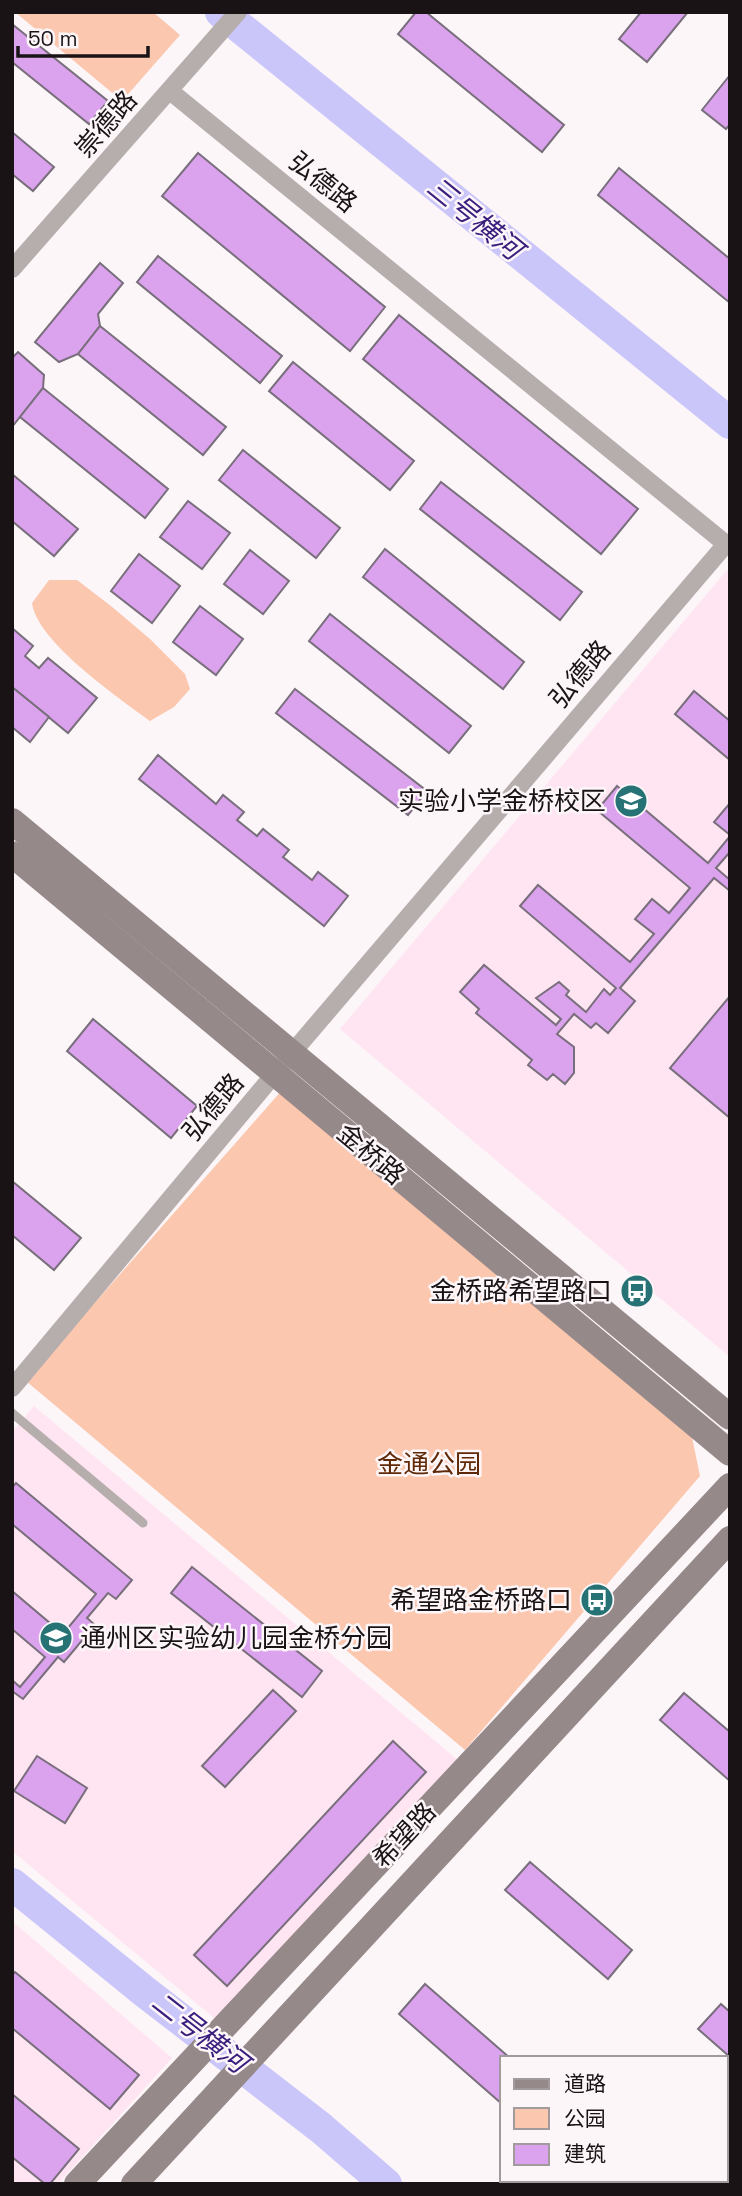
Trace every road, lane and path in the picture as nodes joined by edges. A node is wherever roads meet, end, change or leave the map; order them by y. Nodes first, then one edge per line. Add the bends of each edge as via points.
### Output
1 (238, 12) edge
2 (170, 91) junction
3 (12, 269) edge
4 (728, 545) edge
5 (12, 821) edge
6 (12, 854) edge
7 (292, 1053) junction
8 (12, 1388) edge
9 (12, 1413) edge
10 (730, 1417) edge
11 (730, 1453) edge
12 (730, 1486) edge
13 (143, 1523) dead end
14 (730, 1539) edge
15 (77, 2184) edge
16 (134, 2184) edge

1 - 2 street, 崇德路
2 - 3 street, 崇德路
2 - 4 street, 弘德路
4 - 7 street, 弘德路
5 - 7 street, 金桥路
6 - 11 street, 金桥路
7 - 8 street, 弘德路
7 - 10 street, 金桥路
9 - 13 lane
12 - 15 street, 希望路
14 - 16 street, 希望路

